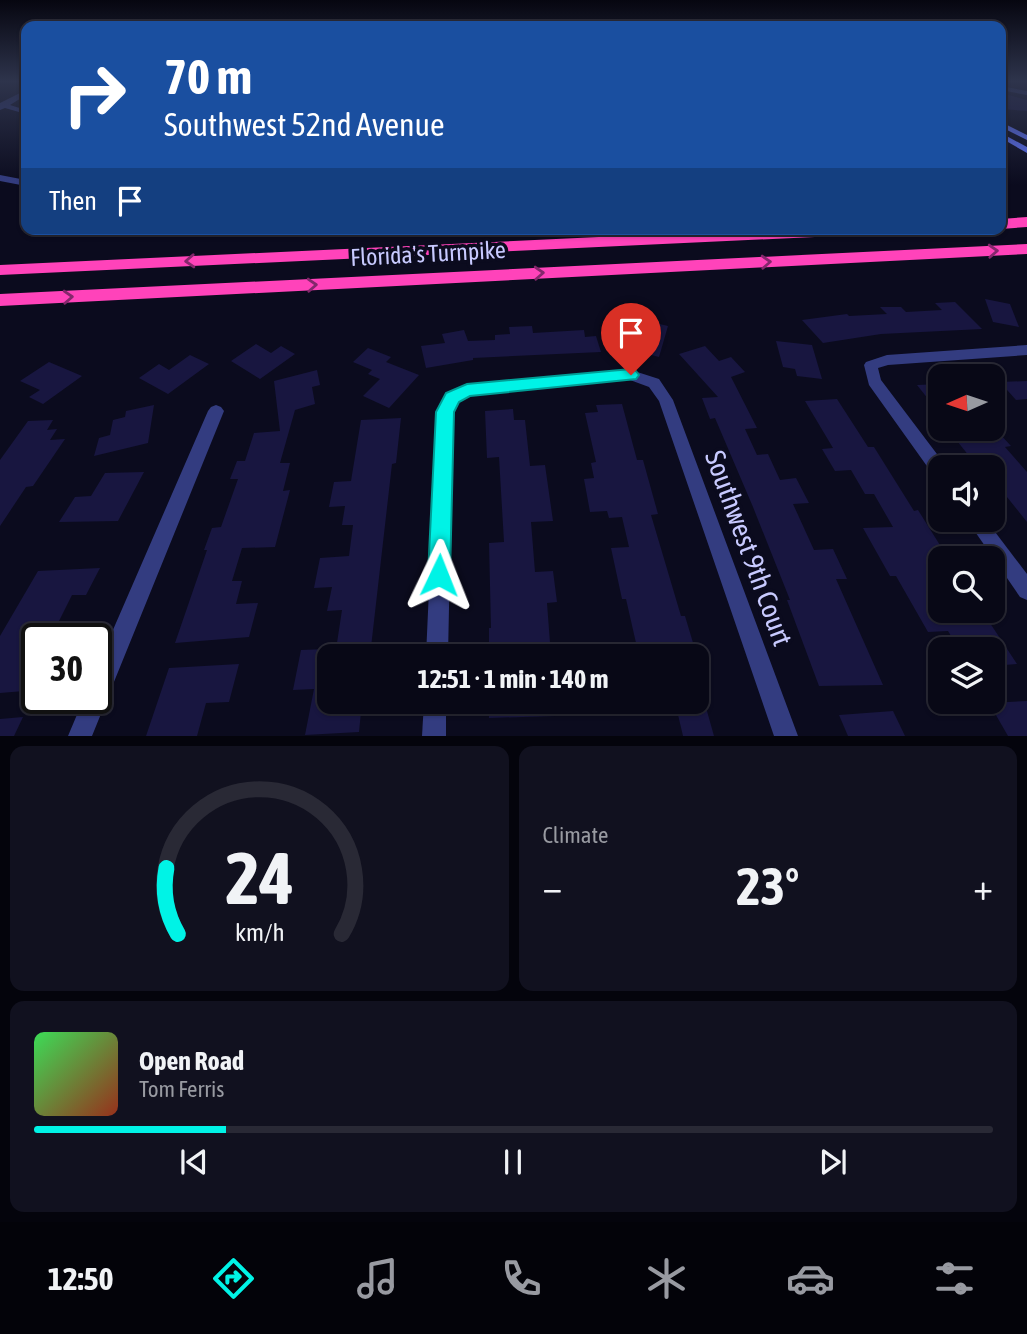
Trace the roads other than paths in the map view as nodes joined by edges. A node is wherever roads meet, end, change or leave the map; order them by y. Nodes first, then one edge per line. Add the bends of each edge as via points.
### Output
1 (1006, 127) edge
2 (1006, 138) edge
3 (1027, 138) edge
4 (1027, 150) edge
5 (0, 178) edge
6 (21, 182) edge
7 (1027, 222) edge
8 (1006, 223) edge
9 (750, 235) edge
10 (1027, 249) edge
11 (0, 270) edge
12 (0, 300) edge
13 (1027, 350) edge
14 (216, 411) dead end
15 (928, 455) edge
16 (985, 532) edge
17 (1027, 590) edge
18 (437, 644) edge
19 (112, 659) edge
20 (89, 714) edge
21 (435, 714) edge
22 (79, 736) edge
23 (434, 736) edge
24 (786, 736) edge

1 - 3 main road
2 - 4 main road
5 - 6 street
7 - 8 highway
9 -> 11 highway, Florida's Turnpike
12 -> 10 highway, Florida's Turnpike
13 - 15 street via 871,365 874,381
14 - 19 street
16 - 17 street
18 - 24 street, Southwest 9th Court via 445,412 452,398 467,390 631,375 654,383 666,400
20 - 22 street
21 - 23 street

